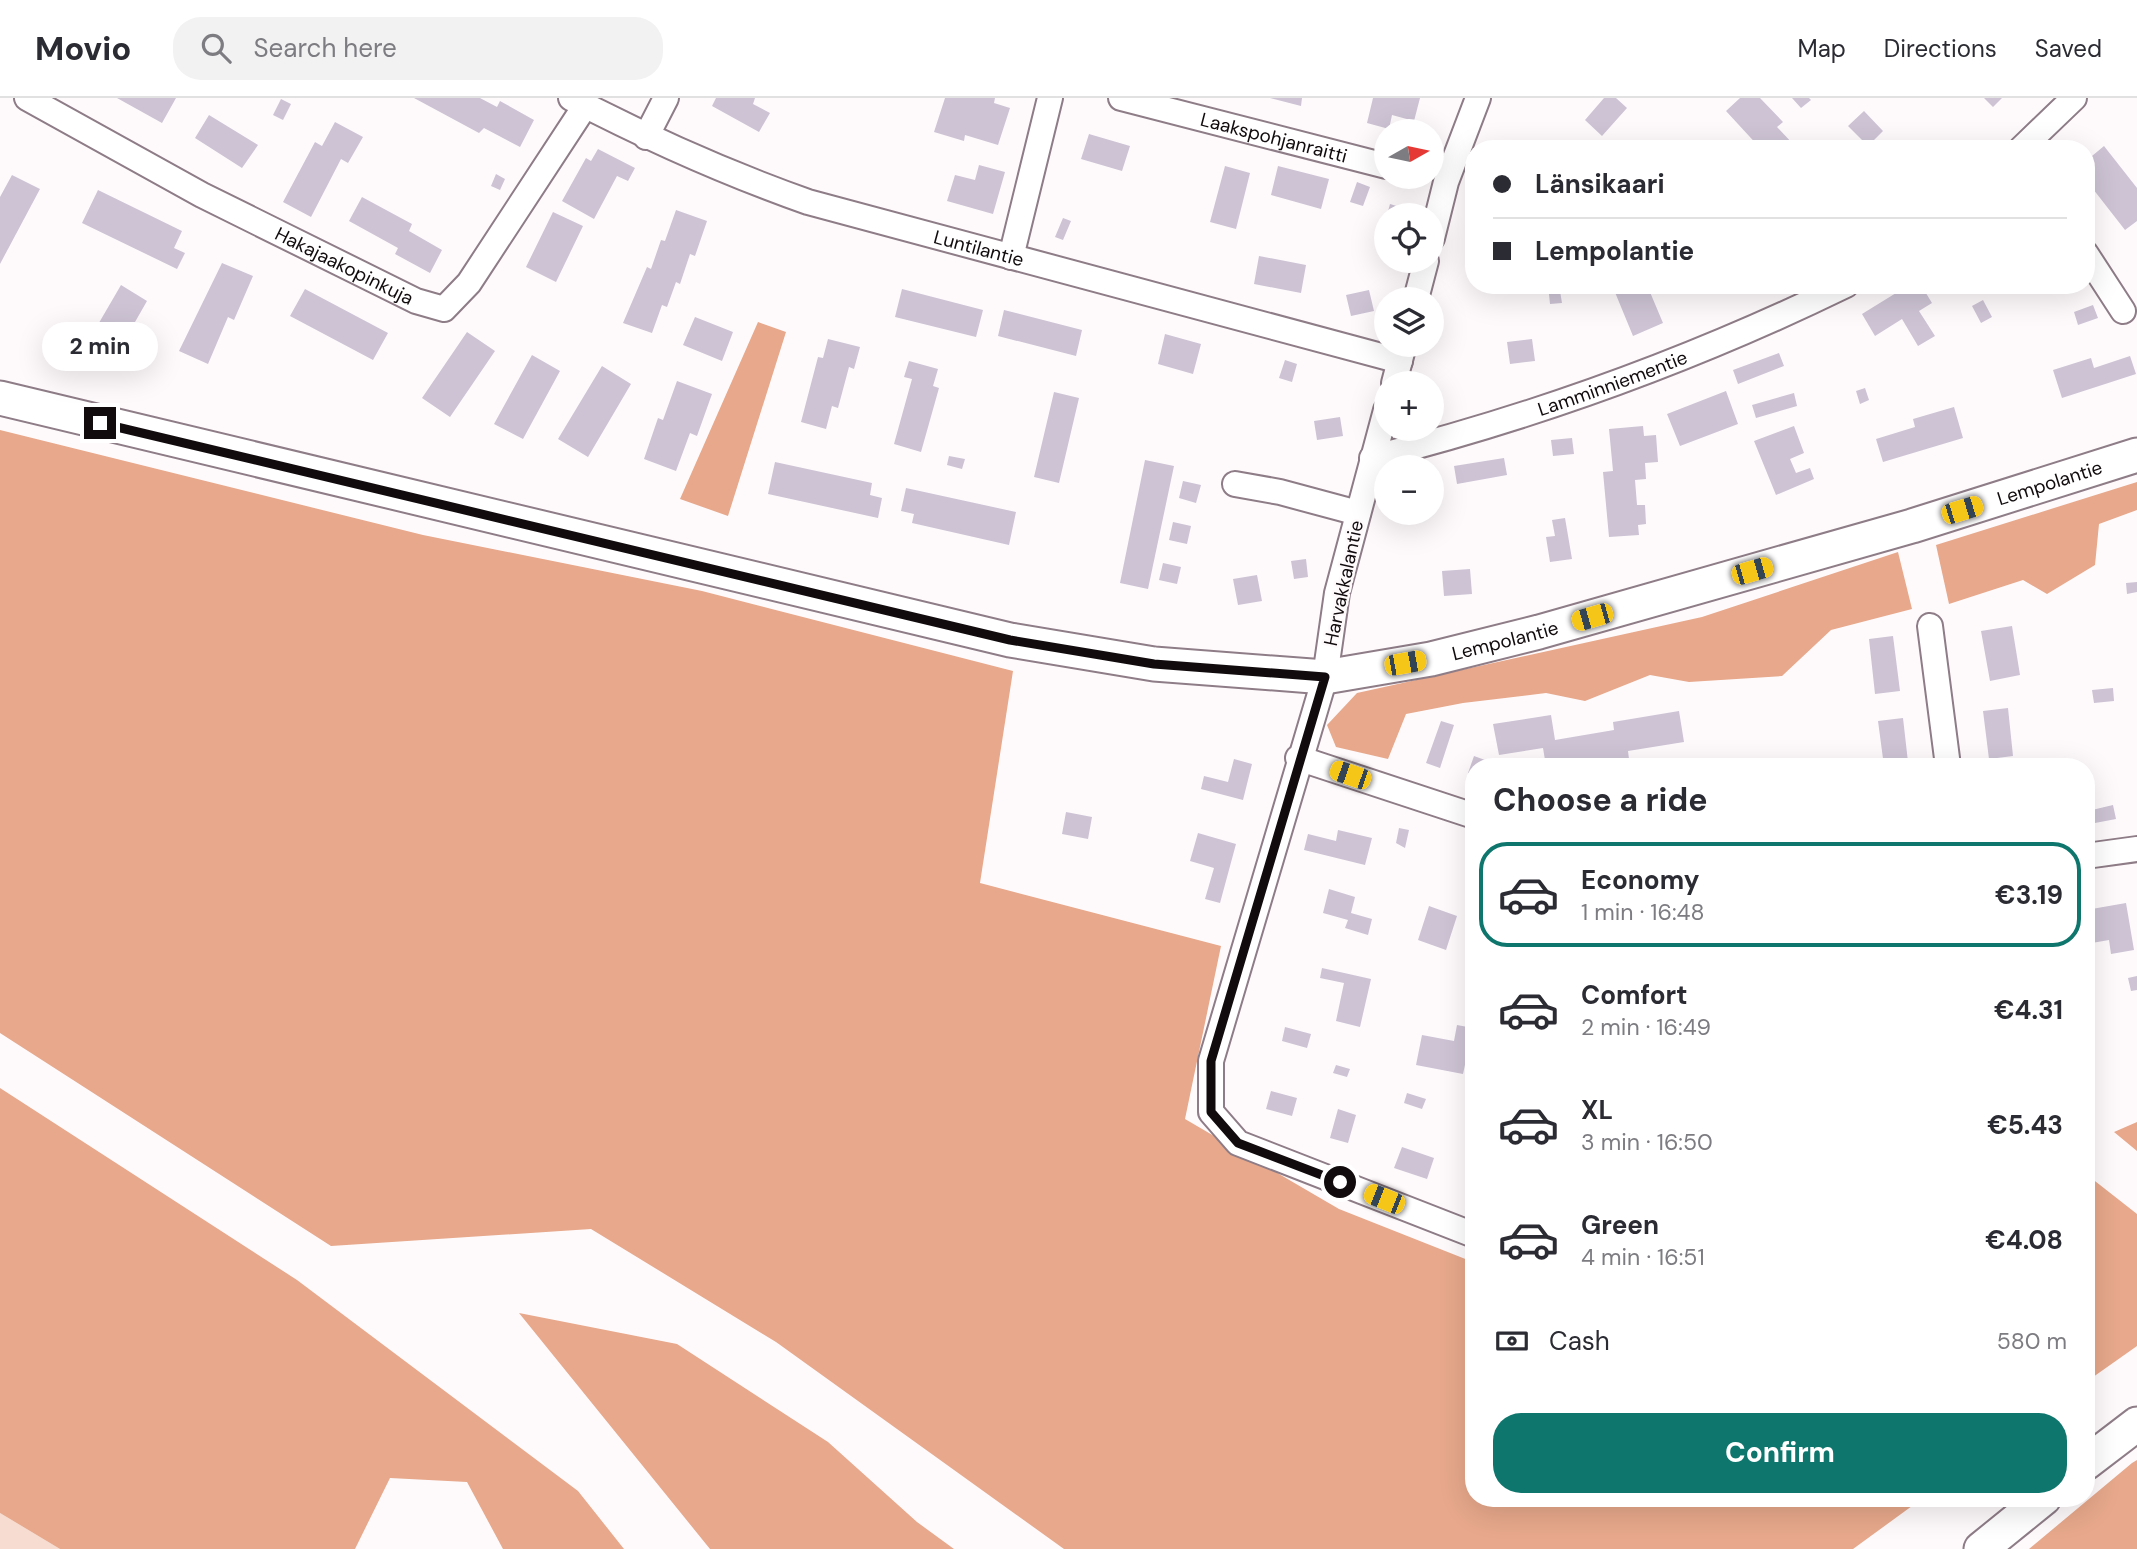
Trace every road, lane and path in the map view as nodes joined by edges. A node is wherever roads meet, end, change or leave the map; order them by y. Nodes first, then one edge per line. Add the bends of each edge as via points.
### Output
1 (27, 98) edge
2 (666, 98) edge
3 (1050, 98) edge
4 (1121, 98) edge
5 (1478, 98) edge
6 (2074, 98) edge
7 (578, 102) edge
8 (646, 136) junction
9 (2030, 140) edge
10 (1374, 163) edge
11 (1444, 164) edge
12 (1011, 257) junction
13 (2095, 268) edge
14 (1827, 294) edge
15 (2123, 311) dead end
16 (1400, 363) edge
17 (0, 398) edge
18 (1377, 441) edge
19 (2137, 455) edge
20 (1372, 458) junction
21 (1235, 484) dead end
22 (1358, 513) junction
23 (1930, 626) dead end
24 (1325, 677) junction
25 (1298, 758) junction
26 (1947, 758) edge
27 (1465, 813) edge
28 (2137, 849) edge
29 (2095, 855) edge
30 (1465, 1232) edge
31 (2137, 1424) edge
32 (2095, 1456) edge
33 (2033, 1507) edge
34 (1981, 1549) edge

1 - 7 street, Hakajaakopinkuja via 210,200 416,301 444,309 469,283
2 - 8 street
3 - 12 street
4 - 10 street, Laakspohjanraitti
5 - 11 street
6 - 9 street
7 - 8 street, Luntilantie
8 - 12 street, Luntilantie via 808,202
12 - 16 street, Luntilantie
13 - 15 street
14 - 20 street, Lamminniementie via 1542,410
17 - 24 street, Lempolantie via 1010,640 1154,664
18 - 20 street, Harvakkalantie
19 - 24 street, Lempolantie via 1912,526 1539,632 1432,659
20 - 22 street, Harvakkalantie
21 - 22 street
22 - 24 street, Harvakkalantie via 1337,593
23 - 26 street
24 - 25 street, Harvakkalantie
25 - 27 street
25 - 30 street, Harvakkalantie via 1211,1061 1211,1112 1238,1143
28 - 29 street
31 - 32 street
33 - 34 street

